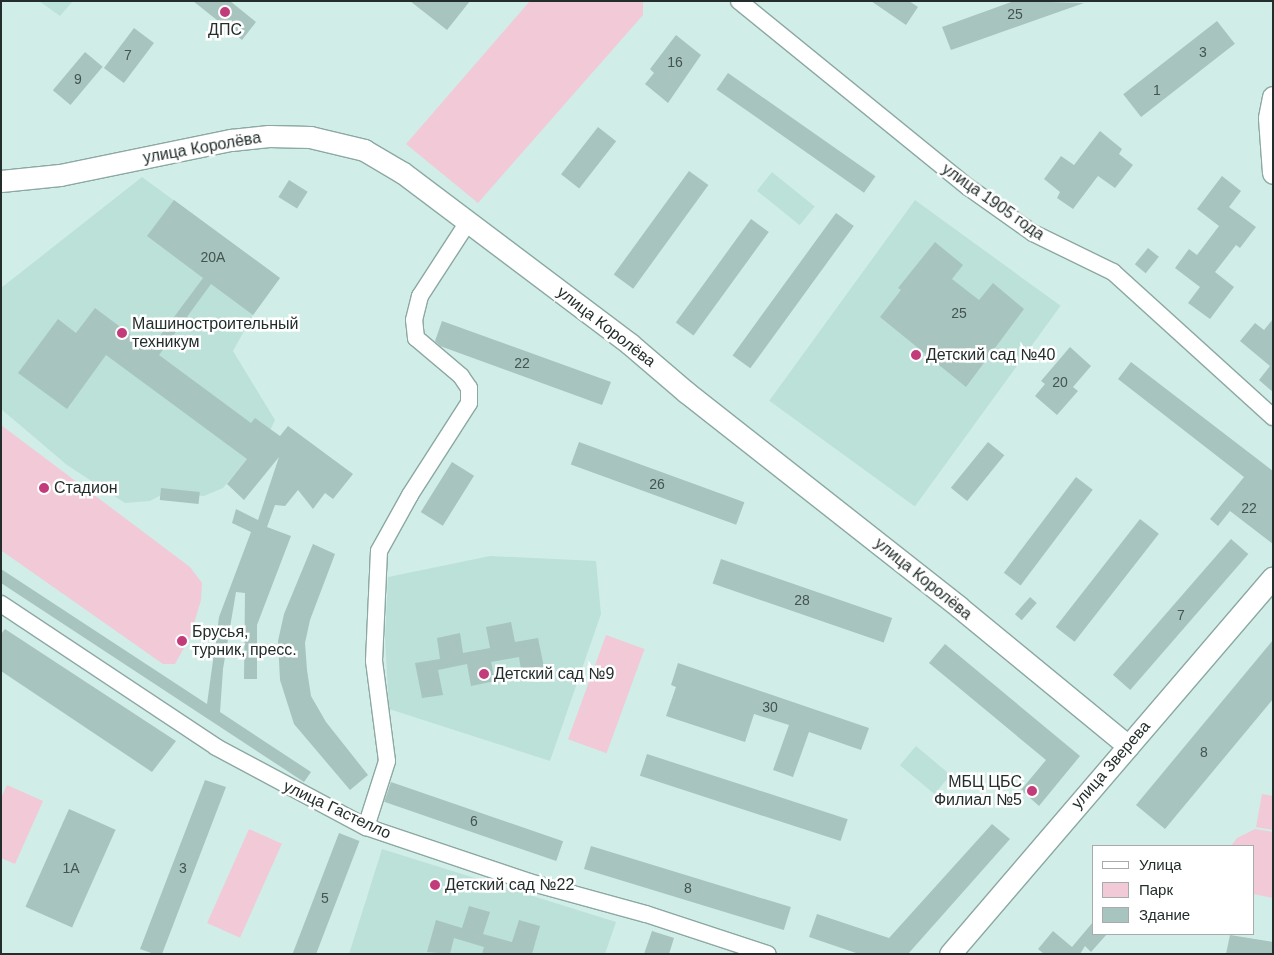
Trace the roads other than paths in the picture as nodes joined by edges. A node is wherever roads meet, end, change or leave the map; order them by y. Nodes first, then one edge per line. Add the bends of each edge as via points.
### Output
1 (739, 1) edge
2 (1273, 97) edge
3 (1273, 173) edge
4 (1, 181) edge
5 (468, 222) junction
6 (1273, 417) edge
7 (1273, 577) edge
8 (1, 604) edge
9 (1128, 746) junction
10 (366, 827) junction
11 (768, 954) edge
12 (950, 954) edge

1 - 6 street, улица 1905 года via 968,187 1033,233 1113,272
2 - 3 main road via 1268,118
4 - 5 main road, улица Королёва via 60,175 231,140 310,137 364,150 403,173
5 - 9 main road, улица Королёва via 630,344
5 - 10 street via 420,296 414,320 416,338 462,376 469,388 469,403 410,495 379,551 374,661 387,761
7 - 9 main road, улица Зверева
8 - 10 street, улица Гастелло via 216,747
9 - 12 main road, улица Зверева
10 - 11 street, улица Гастелло via 529,882 646,914

